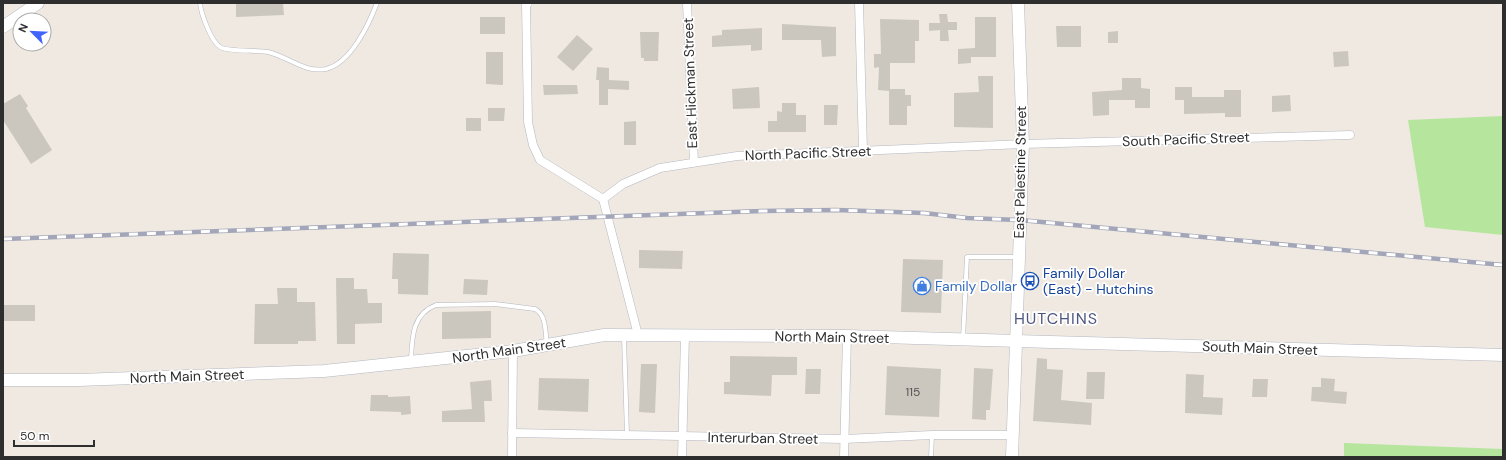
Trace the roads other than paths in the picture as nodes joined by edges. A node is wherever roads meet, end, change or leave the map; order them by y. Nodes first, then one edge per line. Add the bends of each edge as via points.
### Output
1 (38, 3) edge
2 (200, 3) edge
3 (377, 3) edge
4 (527, 3) edge
5 (687, 3) edge
6 (859, 3) edge
7 (1018, 3) edge
8 (3, 27) edge
9 (1350, 135) dead end
10 (1023, 144) junction
11 (863, 150) junction
12 (694, 162) junction
13 (604, 199) junction
14 (1019, 257) junction
15 (624, 335) junction
16 (638, 335) junction
17 (684, 336) junction
18 (847, 336) junction
19 (964, 339) junction
20 (1016, 341) junction
21 (547, 345) junction
22 (513, 351) junction
23 (1503, 356) edge
24 (411, 363) junction
25 (3, 380) edge
26 (512, 433) junction
27 (1013, 434) junction
28 (627, 435) junction
29 (932, 435) junction
30 (682, 437) junction
31 (844, 439) junction
32 (512, 457) edge
33 (682, 457) edge
34 (844, 457) edge
35 (931, 457) edge
36 (1012, 457) edge

1 - 8 street
2 - 3 lane via 214,41 221,48 269,52 306,69 327,69 347,57 369,24
4 - 13 street via 528,122 533,145 540,160
5 - 12 street, East Hickman Street
6 - 11 street
7 - 10 street, East Palestine Street
9 - 10 street, South Pacific Street
10 - 11 street, North Pacific Street
10 - 14 street, East Palestine Street
11 - 12 street, North Pacific Street via 737,156
12 - 13 street, North Pacific Street via 660,168 623,184
13 - 16 street
14 - 19 lane via 967,257
14 - 20 street, East Palestine Street
15 - 16 street, North Main Street
15 - 21 street, North Main Street via 604,335
15 - 28 lane
16 - 17 street, North Main Street
17 - 18 street, North Main Street
17 - 30 street
18 - 19 street, North Main Street
18 - 31 street
19 - 20 street, North Main Street
20 - 23 street, South Main Street
20 - 27 street, East Palestine Street
21 - 22 street, North Main Street
21 - 24 lane via 543,317 540,311 535,309 495,304 436,304 420,317 414,327
22 - 24 street, North Main Street
22 - 26 street
24 - 25 street, North Main Street via 324,371 79,380
26 - 28 street, Interurban Street
26 - 32 street
27 - 29 street, Interurban Street
27 - 36 street, East Palestine Street
28 - 30 street, Interurban Street
29 - 31 street, Interurban Street
29 - 35 lane
30 - 31 street, Interurban Street
30 - 33 street
31 - 34 street

